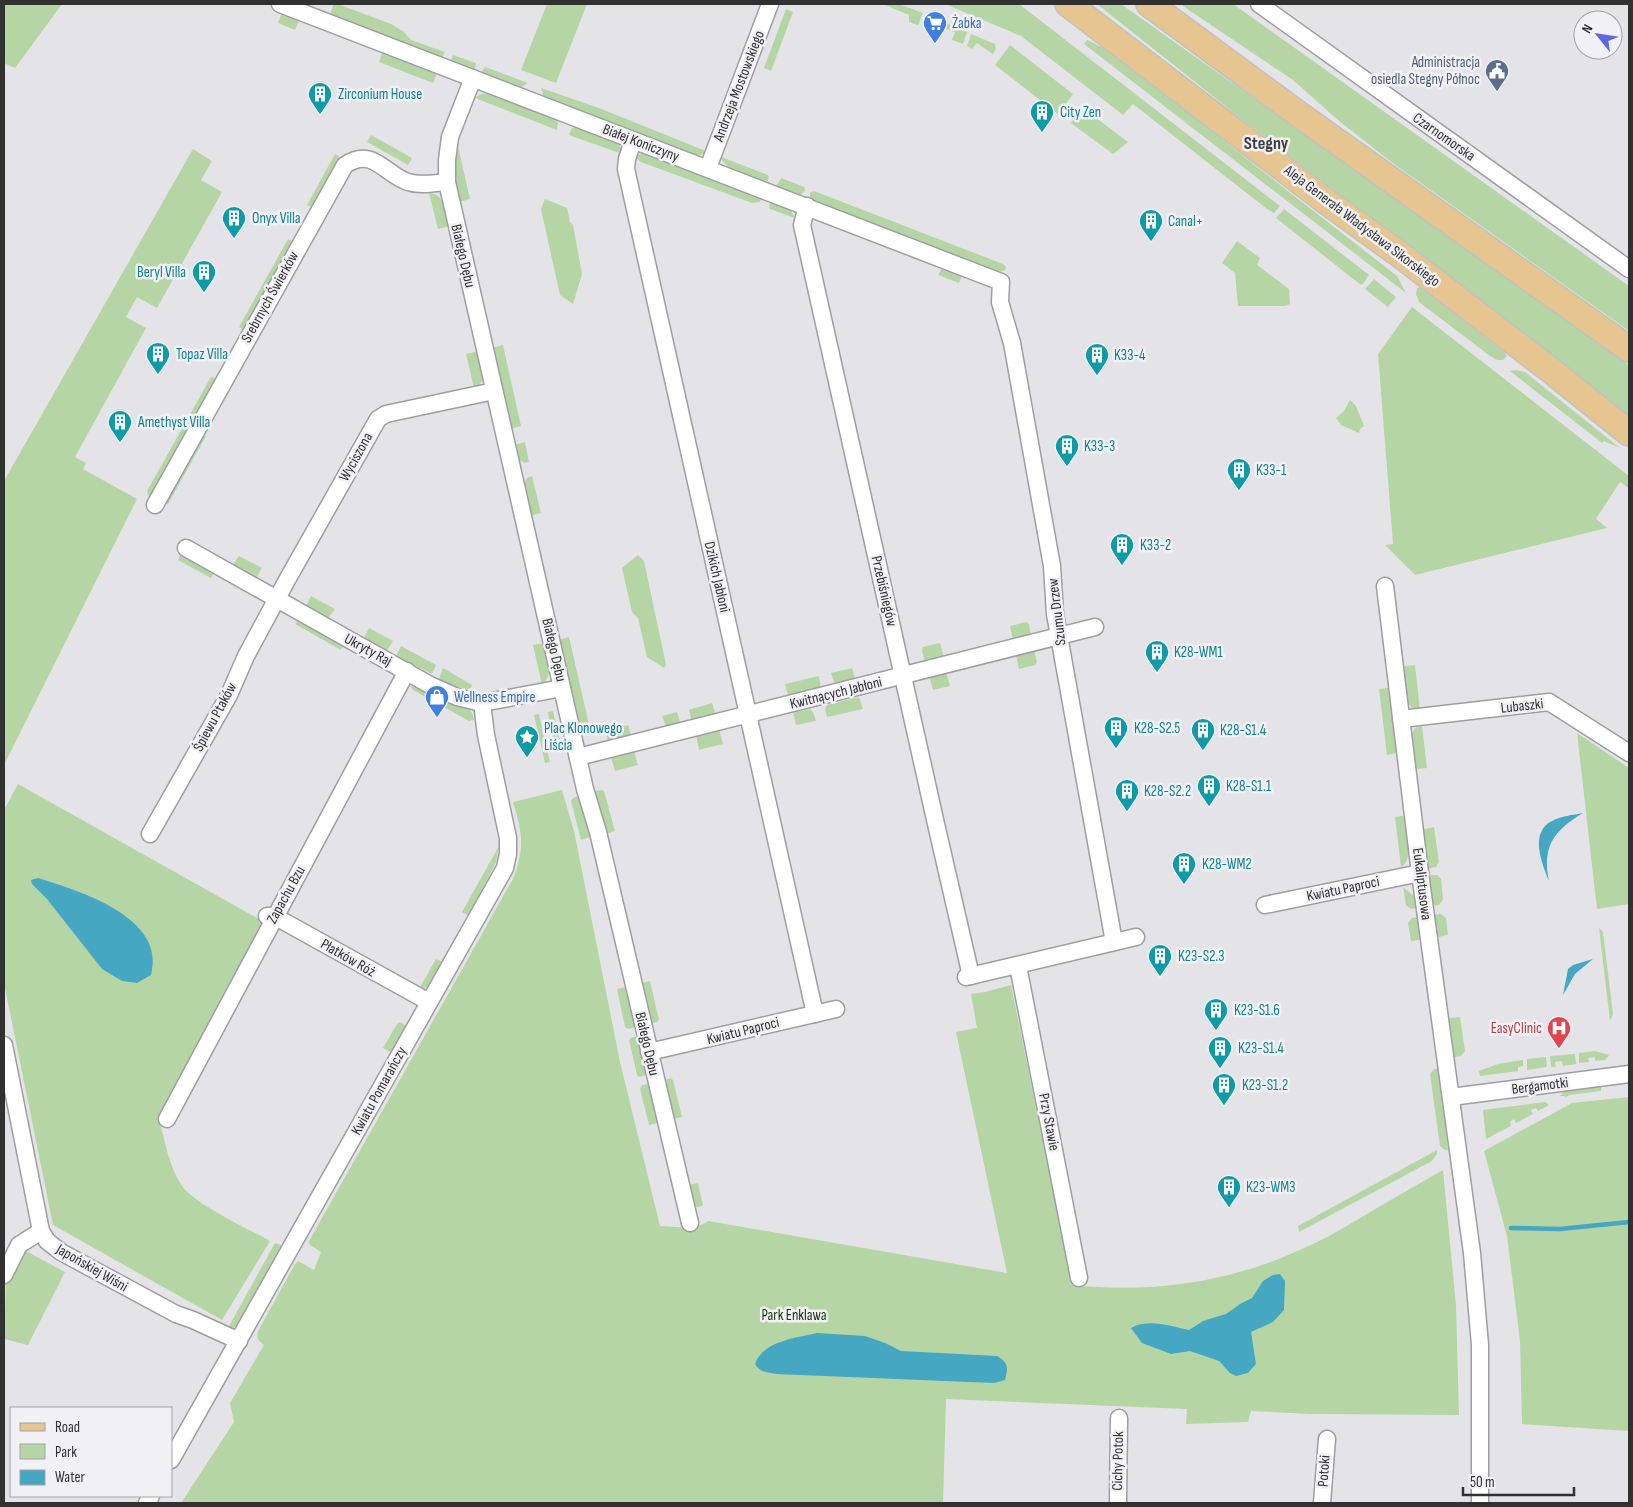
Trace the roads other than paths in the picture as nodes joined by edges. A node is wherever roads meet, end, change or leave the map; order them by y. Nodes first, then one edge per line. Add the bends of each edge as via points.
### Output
1 (280, 4) edge
2 (770, 4) edge
3 (1068, 4) edge
4 (1149, 4) edge
5 (1259, 4) edge
6 (473, 78) junction
7 (633, 141) junction
8 (708, 168) junction
9 (447, 182) junction
10 (807, 206) junction
11 (1629, 268) edge
12 (1001, 282) joint
13 (1629, 349) edge
14 (494, 391) junction
15 (1629, 433) edge
16 (155, 505) dead end
17 (186, 548) dead end
18 (1384, 586) dead end
19 (277, 599) junction
20 (1095, 627) dead end
21 (1059, 636) junction
22 (407, 671) junction
23 (904, 675) junction
24 (562, 688) junction
25 (482, 703) junction
26 (749, 715) junction
27 (1401, 719) junction
28 (1629, 753) edge
29 (578, 757) junction
30 (150, 834) dead end
31 (1420, 873) junction
32 (1265, 905) dead end
33 (271, 916) junction
34 (1136, 937) dead end
35 (1114, 942) junction
36 (1018, 966) junction
37 (428, 1002) junction
38 (836, 1009) dead end
39 (815, 1014) junction
40 (4, 1045) edge
41 (649, 1052) junction
42 (1629, 1074) edge
43 (1451, 1097) junction
44 (167, 1119) dead end
45 (690, 1223) dead end
46 (41, 1231) junction
47 (4, 1275) edge
48 (1080, 1278) dead end
49 (239, 1341) junction
50 (1119, 1418) dead end
51 (1327, 1439) dead end
52 (172, 1458) edge
53 (1118, 1503) edge
54 (1322, 1503) edge
55 (1480, 1503) edge

1 - 6 street, Białej Koniczyny
2 - 8 street, Andrzeja Mostowskiego
3 - 15 main road, Aleja Generała Władysława Sikorskiego via 1438,283
4 - 13 main road
5 - 11 street, Czarnomorska
6 - 7 street, Białej Koniczyny
6 - 9 street, Białego Dębu via 450,138
7 - 8 street, Białej Koniczyny
7 - 26 street, Dzikich Jabłoni via 626,169
8 - 10 street, Białej Koniczyny
9 - 14 street, Białego Dębu
9 - 16 street, Srebrnych Świerków via 408,182 368,159 348,163 343,168
10 - 12 street, Białej Koniczyny
10 - 23 street, Przebiśniegów via 802,225
12 - 21 street, Szumu Drzew via 1000,302 1012,343 1052,566
14 - 19 street, Wyciszona via 386,414 378,419
14 - 24 street, Białego Dębu
17 - 19 street, Ukryty Raj
18 - 27 street, Eukaliptusowa
19 - 22 street, Ukryty Raj
19 - 30 street, Śpiewu Ptaków via 229,695
20 - 21 street, Kwitnących Jabłoni
21 - 23 street, Kwitnących Jabłoni
21 - 35 street, Szumu Drzew
22 - 25 street, Ukryty Raj via 444,691
22 - 33 street, Zapachu Bzu
23 - 26 street, Kwitnących Jabłoni
23 - 36 street, Przebiśniegów via 969,977
24 - 25 street, Ukryty Raj
24 - 29 street, Białego Dębu
25 - 37 street, Kwiatu Pomarańczy via 508,838 507,861
26 - 29 street, Kwitnących Jabłoni
26 - 39 street, Dzikich Jabłoni
27 - 28 street, Lubaszki via 1549,702
27 - 31 street, Eukaliptusowa
29 - 41 street, Białego Dębu
31 - 32 street, Kwiatu Paproci
31 - 43 street, Eukaliptusowa
33 - 37 street, Płatków Róż
33 - 44 street, Zapachu Bzu
34 - 35 street
35 - 36 street
36 - 48 street, Przy Stawie
37 - 49 street, Kwiatu Pomarańczy
38 - 39 street, Kwiatu Paproci
39 - 41 street, Kwiatu Paproci
40 - 46 street
41 - 45 street, Białego Dębu
42 - 43 street, Bergamotki
43 - 55 street, Eukaliptusowa via 1472,1253 1480,1345
46 - 47 street via 19,1245
46 - 49 street, Japońskiej Wiśni via 46,1241 61,1252 176,1314
49 - 52 street, Kwiatu Pomarańczy
50 - 53 street, Cichy Potok
51 - 54 street, Potoki

